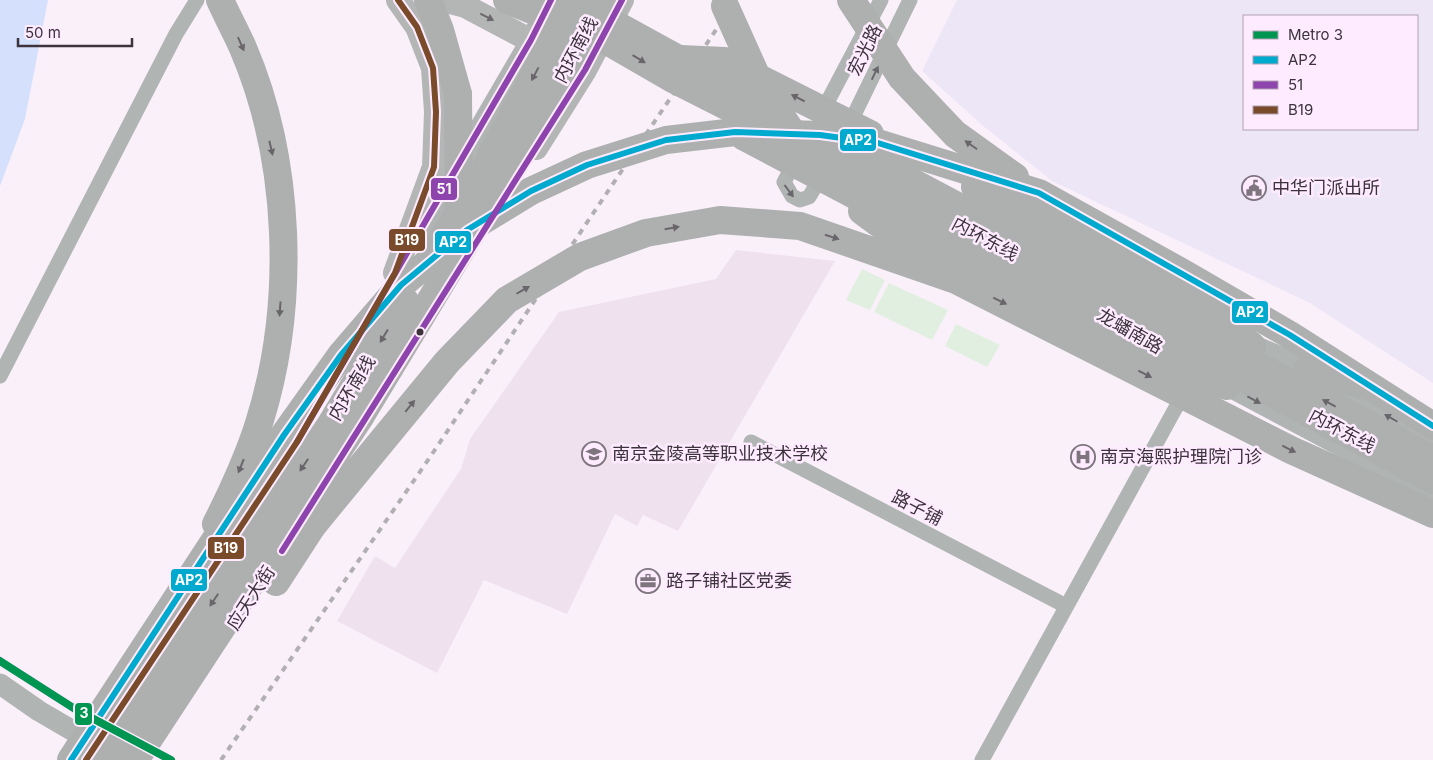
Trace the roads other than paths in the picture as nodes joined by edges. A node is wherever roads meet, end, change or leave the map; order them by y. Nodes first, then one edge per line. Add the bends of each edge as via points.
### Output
1 (197, 0) edge
2 (220, 0) edge
3 (398, 0) edge
4 (428, 0) edge
5 (442, 0) edge
6 (507, 0) edge
7 (536, 0) edge
8 (551, 0) edge
9 (570, 0) edge
10 (574, 0) edge
11 (581, 0) edge
12 (723, 0) edge
13 (851, 0) edge
14 (881, 0) edge
15 (910, 0) edge
16 (608, 14) edge
17 (531, 40) junction
18 (676, 69) junction
19 (586, 70) junction
20 (827, 103) junction
21 (849, 126) junction
22 (828, 165) junction
23 (1039, 193) junction
24 (395, 273) junction
25 (956, 280) junction
26 (1252, 346) junction
27 (1308, 369) junction
28 (0, 376) edge
29 (1193, 376) junction
30 (1227, 386) junction
31 (1433, 418) edge
32 (1433, 426) edge
33 (297, 442) joint
34 (751, 442) dead end
35 (1433, 442) edge
36 (1433, 459) edge
37 (1433, 480) edge
38 (1433, 495) edge
39 (1433, 514) edge
40 (313, 525) junction
41 (177, 600) junction
42 (1066, 606) junction
43 (0, 684) edge
44 (96, 755) edge
45 (71, 760) edge
46 (123, 760) edge
47 (135, 760) edge
48 (144, 760) edge
49 (158, 760) edge
50 (982, 760) edge

1 - 28 street via 176,34
2 -> 41 highway, bridge via 243,48 261,100 278,175 284,258 278,340 260,420 223,511
3 - 24 main road via 418,27 433,68 436,112 434,167
4 - 40 highway, bridge via 458,94 459,209 441,298 418,350 374,433
5 -> 17 main road via 465,6
6 - 16 highway, bridge
7 - 16 highway, 内环东线, bridge
8 - 17 street
9 - 16 highway, 内环东线, bridge
10 -> 44 highway, 内环南线, bridge via 480,177 331,424
11 - 16 highway
12 - 25 highway, bridge via 760,84 793,135 822,170 862,210
23 -> 13 highway, bridge via 955,134 902,78
14 - 20 street, 宏光路
21 -> 15 street, 宏光路
16 - 18 highway, 内环东线, bridge
16 - 19 main road, 应天大街
16 - 47 highway, 内环南线, bridge via 360,417
17 - 19 main road
17 - 24 street
26 -> 18 highway, bridge via 1197,304 1060,230 725,61
18 - 29 highway, bridge via 700,114
36 -> 18 highway, 内环东线, bridge via 850,148 737,91
18 - 37 highway, 内环东线, bridge
19 - 48 main road, 应天大街 via 287,542
20 - 21 street
20 -> 22 street, 宏光路 via 784,182 786,189 800,200 809,197
21 - 22 street, 宏光路
21 - 26 street
22 - 30 street, 龙蟠南路 via 1052,286
23 - 32 highway, bridge via 1290,335
23 - 41 highway, bridge via 878,143 820,135 735,132 666,140 587,165 531,191 467,230 401,285 341,355
24 - 33 street
25 -> 39 highway, bridge via 1290,450
40 -> 25 highway, bridge via 446,362 507,300 580,257 646,233 720,220 800,226
26 - 27 street
27 - 31 highway via 1379,390
35 -> 27 street
29 - 30 highway
29 - 42 street
30 -> 38 street, 龙蟠南路
33 - 44 main road
34 - 42 street, 路子铺
40 - 49 highway
41 - 45 highway, bridge
42 - 50 street
43 - 44 street
44 - 46 street

